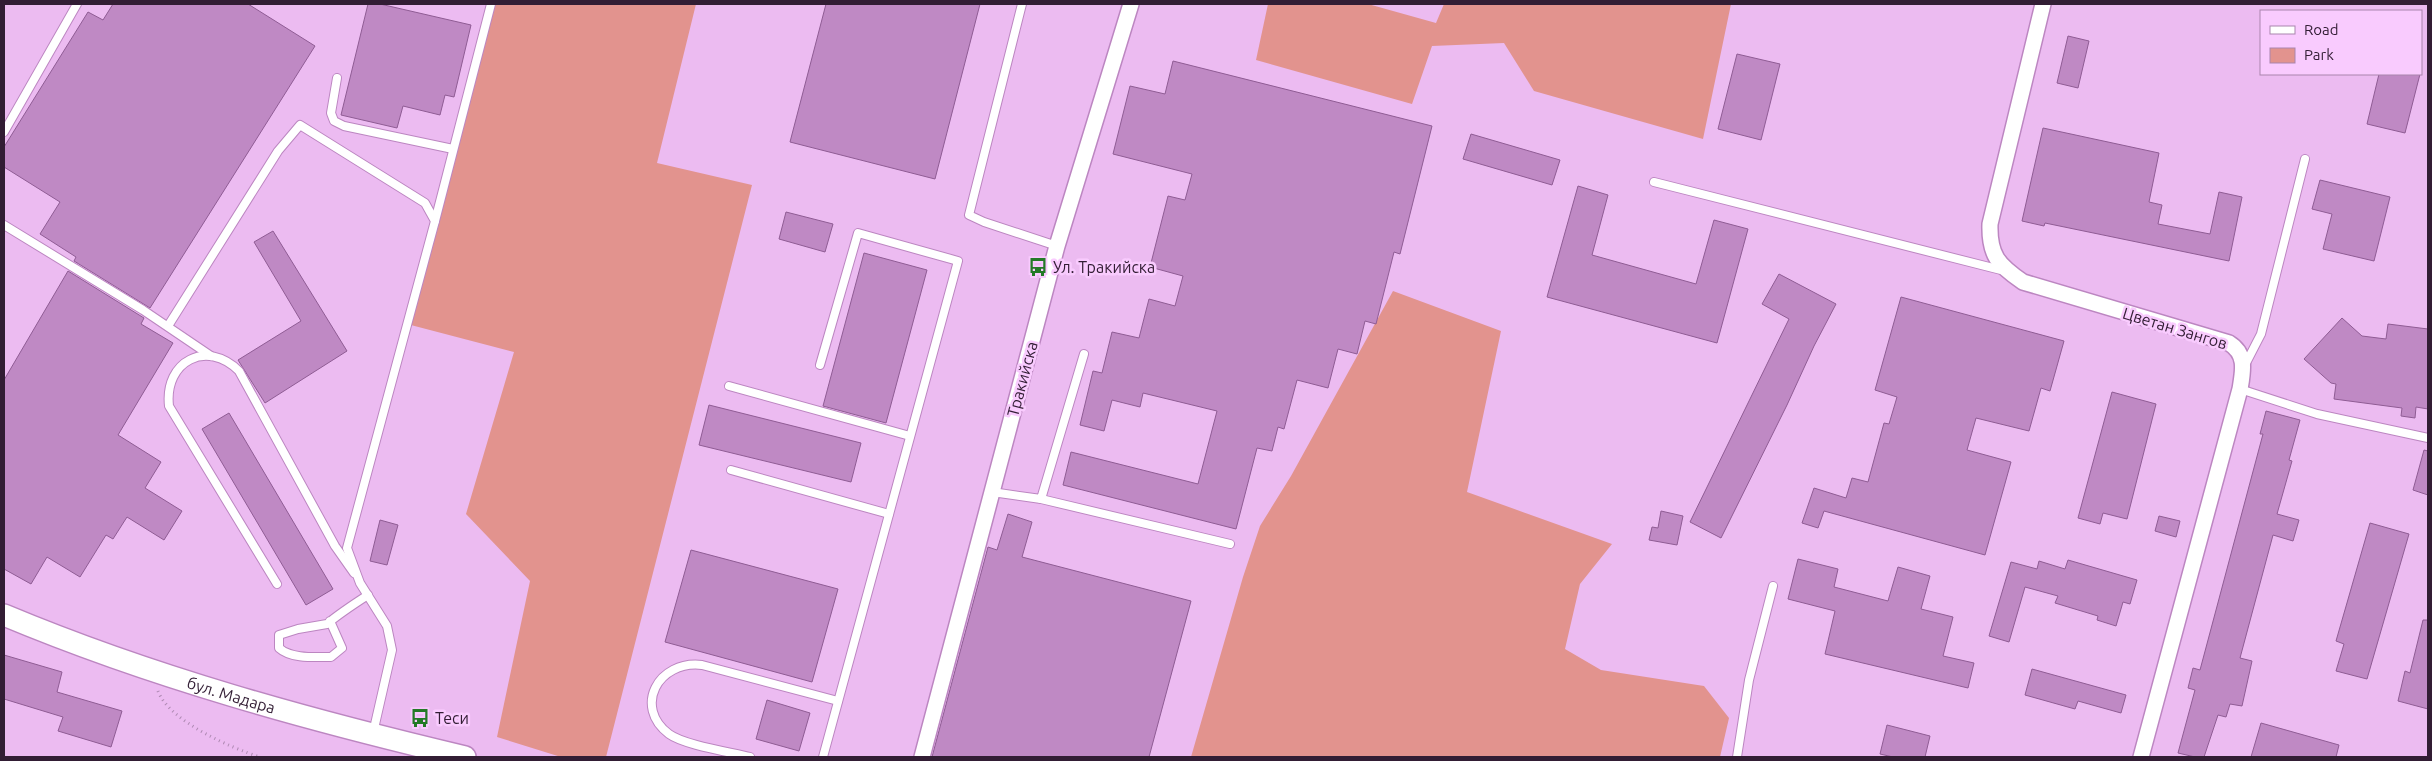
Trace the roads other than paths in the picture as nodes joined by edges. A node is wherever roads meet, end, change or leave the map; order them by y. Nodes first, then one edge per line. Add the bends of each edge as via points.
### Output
1 (77, 4) edge
2 (491, 4) edge
3 (1022, 4) edge
4 (1131, 4) edge
5 (2043, 4) edge
6 (337, 78) dead end
7 (4, 132) edge
8 (453, 149) junction
9 (2306, 159) dead end
10 (1654, 182) dead end
11 (435, 221) junction
12 (4, 225) edge
13 (1057, 246) junction
14 (2007, 272) junction
15 (168, 326) junction
16 (1084, 354) dead end
17 (210, 356) junction
18 (820, 364) dead end
19 (2244, 366) junction
20 (729, 386) dead end
21 (2240, 389) junction
22 (910, 436) junction
23 (2428, 438) edge
24 (731, 470) dead end
25 (992, 492) junction
26 (1042, 499) junction
27 (889, 514) junction
28 (1230, 544) dead end
29 (360, 583) junction
30 (277, 584) dead end
31 (1773, 586) dead end
32 (368, 595) junction
33 (4, 615) edge
34 (330, 621) junction
35 (838, 700) junction
36 (373, 735) junction
37 (465, 757) edge
38 (750, 757) edge
39 (823, 757) edge
40 (922, 757) edge
41 (1738, 757) edge
42 (2141, 757) edge

1 - 7 lane
2 - 8 lane
3 - 13 lane via 969,215
4 - 13 street, Тракийска
5 - 14 street, Цветан Зангов via 1990,224 1989,240 1995,259
6 - 8 lane via 331,113 334,121 344,126
8 - 11 lane
9 - 19 lane via 2261,334
10 - 14 lane
11 - 15 lane via 424,203 300,125 267,166
11 - 29 lane via 347,548
12 - 15 lane
13 - 25 street, Тракийска
14 - 19 street, Цветан Зангов via 2023,282 2229,344 2238,352
15 - 17 lane
16 - 26 lane
17 - 29 lane via 224,359 239,371 336,546
17 - 30 lane via 190,359 177,370 169,385 169,406
18 - 22 lane via 858,233 958,261
19 - 21 street, Цветан Зангов
20 - 22 lane
21 - 23 lane via 2317,414
21 - 42 street, Цветан Зангов
22 - 27 lane
24 - 27 lane
25 - 26 lane
25 - 40 street, Тракийска
26 - 28 lane
27 - 35 lane
29 - 32 lane
31 - 41 lane via 1749,680
32 - 34 lane
32 - 36 lane via 387,626 392,650
33 - 36 main road, бул. Мадара via 46,633 210,689
34 - 34 lane via 312,628 285,632 279,636 279,648 302,656 331,657 339,653 342,648
35 - 38 lane via 689,664 665,674 653,696 654,713 661,728 680,740
35 - 39 lane
36 - 37 main road, бул. Мадара

